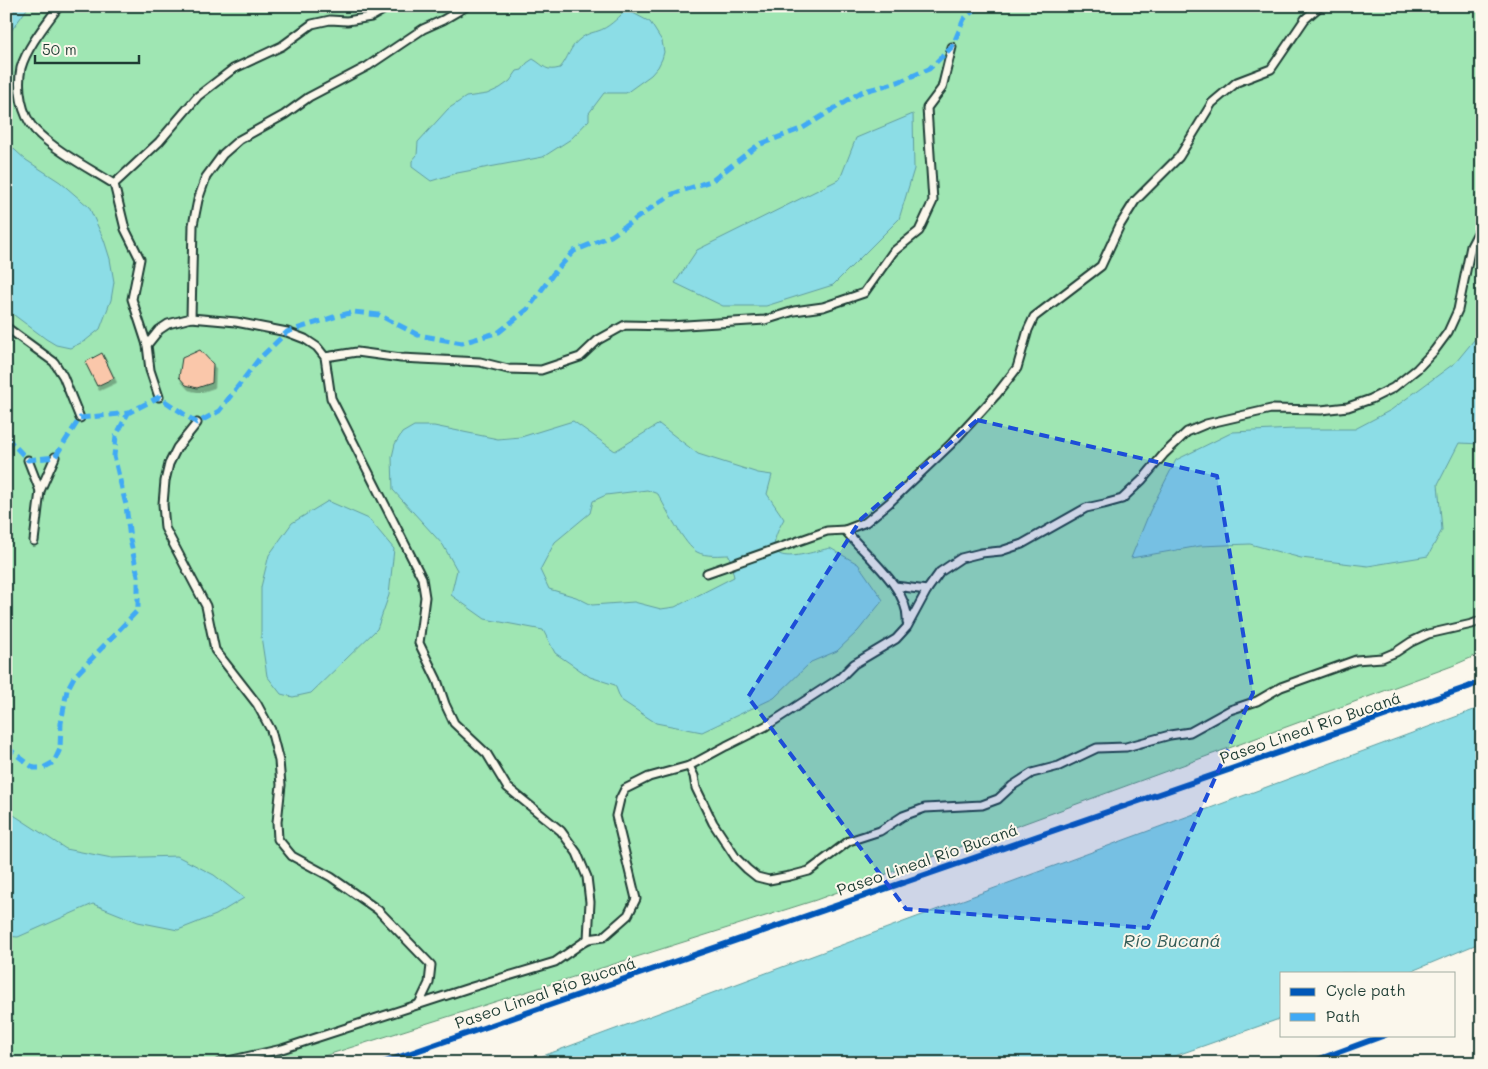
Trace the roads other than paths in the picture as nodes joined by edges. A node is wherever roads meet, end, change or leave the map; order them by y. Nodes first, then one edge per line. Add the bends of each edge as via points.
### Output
1 (59, 6) edge
2 (390, 6) edge
3 (467, 6) edge
4 (1320, 6) edge
5 (952, 48) dead end
6 (114, 184) junction
7 (1482, 225) edge
8 (191, 318) junction
9 (6, 326) edge
10 (147, 345) junction
11 (325, 357) junction
12 (159, 397) dead end
13 (80, 418) dead end
14 (197, 423) dead end
15 (55, 457) dead end
16 (28, 460) dead end
17 (40, 491) junction
18 (844, 530) junction
19 (34, 541) dead end
20 (707, 573) dead end
21 (895, 586) junction
22 (927, 590) junction
23 (1482, 620) edge
24 (907, 627) junction
25 (689, 766) junction
26 (588, 939) junction
27 (419, 1004) junction
28 (219, 1063) edge

1 - 6 lane via 36,38 22,66 19,84 24,112 34,129 53,145
2 - 6 lane via 371,17 312,24 282,46 233,69 198,96 159,142
3 - 8 lane via 238,140 223,154 206,177 196,208 191,256
4 - 18 lane via 1305,19 1271,69 1237,82 1212,103 1178,156 1135,201 1101,266 1034,317 1017,368 996,395 951,444 889,503 866,522
5 - 11 lane via 942,88 927,108 932,201 919,231 893,252 864,293 823,307 765,320 670,326 625,325 598,340 580,357 541,370 357,352
6 - 10 lane via 125,229 140,260 132,299
7 - 22 lane via 1471,246 1458,310 1448,332 1417,370 1393,388 1348,407 1271,409 1206,424 1187,432 1122,499 1086,508 1022,544 961,558 940,572
8 - 10 lane via 168,324
8 - 11 lane via 236,322 287,332 305,339
9 - 13 lane via 54,362
10 - 12 lane via 150,370
11 - 26 lane via 331,398 422,578 425,597 419,643 438,680 445,704 454,723 487,754 507,787 561,831 576,853 587,877 590,902
14 - 27 lane via 169,464 164,481 165,528 206,606 215,650 257,704 271,730 281,785 278,838 292,856 331,877 378,910 431,965 429,984
15 - 17 lane
16 - 17 lane
17 - 19 lane
18 - 20 lane via 827,530
18 - 21 lane
21 - 22 lane
21 - 24 lane via 908,612
22 - 24 lane
23 - 25 lane via 1428,634 1382,658 1356,660 1281,687 1190,732 1126,747 1097,748 1059,766 1032,773 998,799 982,805 925,808 903,816 880,831 849,841 809,870 769,880 757,877 736,858 713,823
24 - 25 lane via 896,639 854,664 840,678 766,726
25 - 26 lane via 649,777 625,789 616,816 636,899 628,915 617,925 603,936
26 - 27 lane via 555,962
27 - 28 lane via 282,1049

